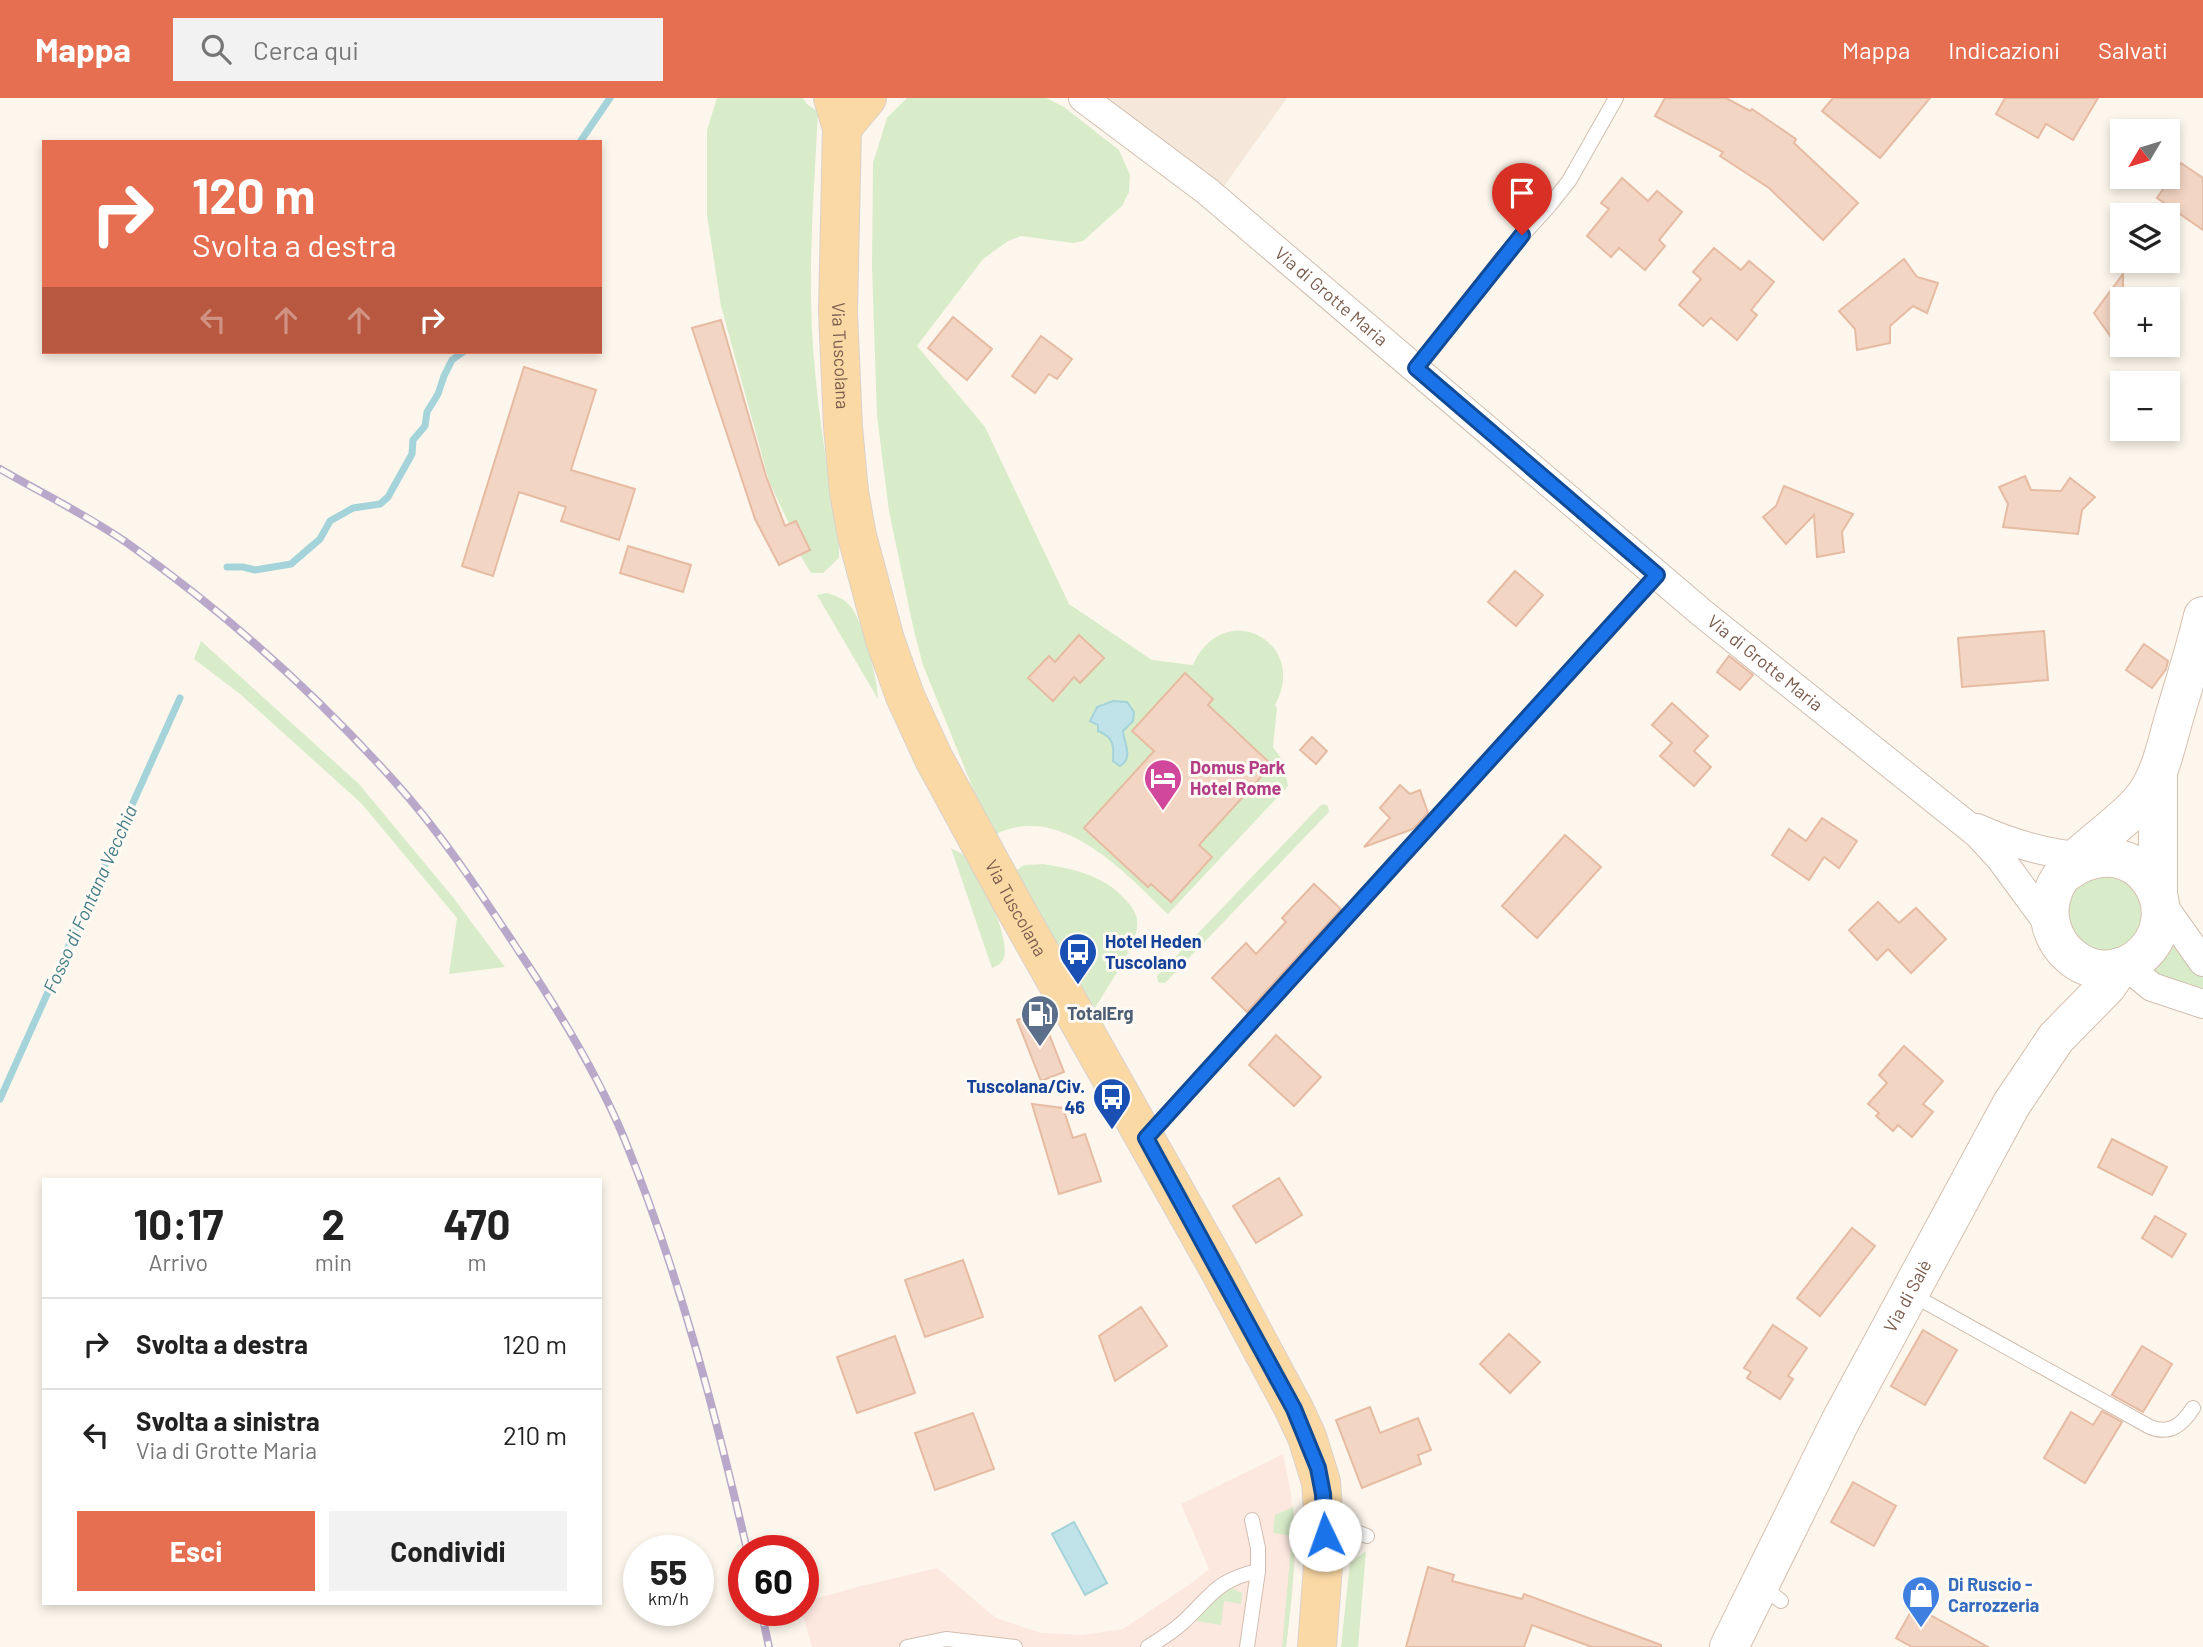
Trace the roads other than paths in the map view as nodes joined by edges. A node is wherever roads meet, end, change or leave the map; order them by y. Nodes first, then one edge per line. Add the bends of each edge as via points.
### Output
1 (867, 98) edge
2 (1083, 98) edge
3 (1616, 98) edge
4 (837, 113) edge
5 (1416, 368) junction
6 (1657, 575) junction
7 (2203, 616) edge
8 (2158, 774) junction
9 (1965, 823) junction
10 (2081, 862) junction
11 (2158, 898) junction
12 (2050, 926) junction
13 (2199, 949) edge
14 (2126, 976) junction
15 (2203, 1004) edge
16 (1132, 1126) junction
17 (1909, 1293) junction
18 (2193, 1408) dead end
19 (1252, 1520) dead end
20 (1324, 1521) junction
21 (1367, 1536) dead end
22 (1258, 1571) junction
23 (946, 1643) edge
24 (907, 1647) edge
25 (1015, 1647) edge
26 (1148, 1647) edge
27 (1247, 1647) edge
28 (1317, 1647) edge
29 (1729, 1647) edge

1 - 4 main road
2 - 5 street, Via di Grotte Maria via 1207,191
3 - 5 lane via 1569,181
4 - 16 main road, Via Tuscolana via 839,371 849,492 885,640 905,696 1016,925
5 - 6 street, Via di Grotte Maria
6 - 9 street, Via di Grotte Maria
6 - 16 lane
7 - 8 main road
8 - 10 main road via 2143,799
8 - 11 main road
9 - 10 street, Via di Grotte Maria
9 - 12 street, Via di Grotte Maria via 2000,858
10 - 11 main road via 2118,858 2136,866 2150,879
10 - 12 main road via 2054,889
11 - 13 street
11 - 14 main road via 2158,931
12 - 14 main road via 2069,956
14 - 15 street
14 - 17 main road, Via di Salè via 2056,1038 2028,1077
16 - 20 main road, Via Tuscolana via 1294,1409 1318,1468
17 - 18 lane via 2150,1427 2173,1429
17 - 29 main road, Via di Salè via 1828,1445 1771,1593
19 - 22 lane
20 - 21 lane
20 - 28 main road, Via Tuscolana
22 - 26 lane via 1224,1583 1180,1625
22 - 27 lane
23 - 24 lane
23 - 25 lane

